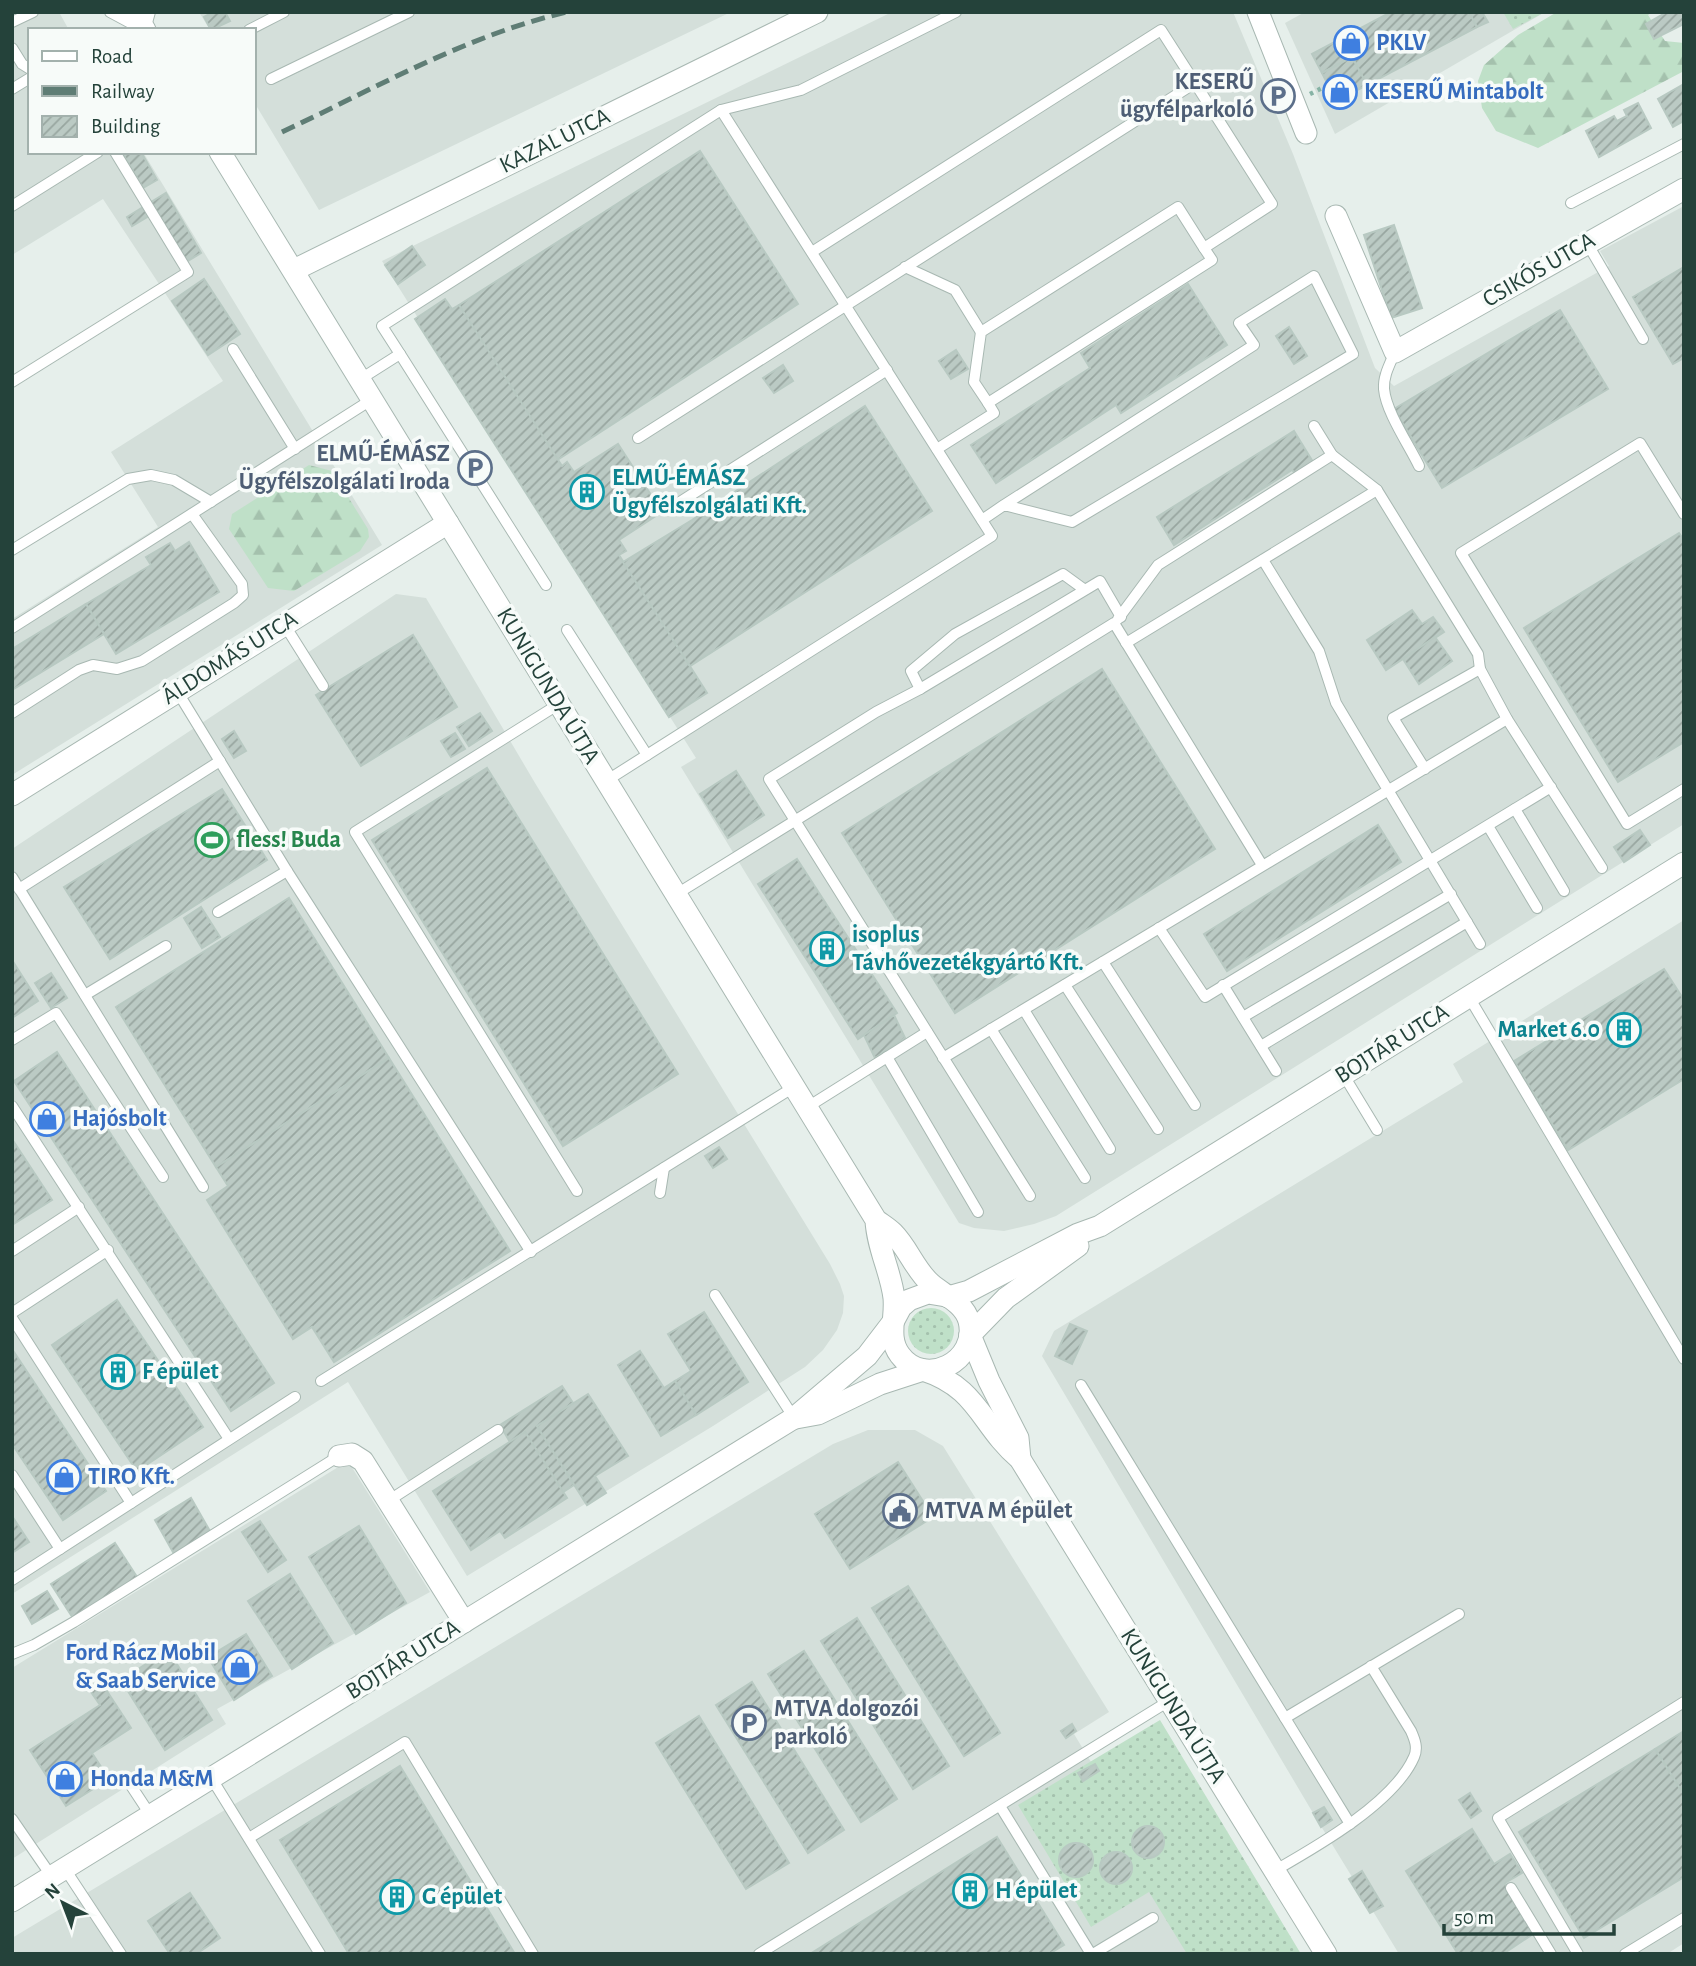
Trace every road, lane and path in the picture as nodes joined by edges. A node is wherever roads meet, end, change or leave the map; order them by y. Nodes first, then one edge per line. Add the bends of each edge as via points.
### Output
1 (33, 12) edge
2 (110, 12) edge
3 (134, 12) edge
4 (284, 12) edge
5 (409, 12) edge
6 (817, 12) edge
7 (956, 12) edge
8 (1258, 12) edge
9 (12, 22) edge
10 (141, 28) edge
11 (144, 28) edge
12 (253, 28) edge
13 (12, 48) edge
14 (28, 68) edge
15 (28, 79) edge
16 (271, 79) dead end
17 (1195, 83) junction
18 (12, 89) edge
19 (722, 110) junction
20 (1306, 133) dead end
21 (1684, 144) edge
22 (96, 154) edge
23 (116, 154) edge
24 (221, 154) edge
25 (1684, 189) edge
26 (1571, 202) dead end
27 (12, 206) edge
28 (1336, 216) dead end
29 (1587, 243) junction
30 (1204, 248) junction
31 (812, 252) junction
32 (905, 267) junction
33 (294, 270) junction
34 (846, 305) junction
35 (981, 332) junction
36 (1643, 339) dead end
37 (233, 349) dead end
38 (1395, 352) junction
39 (400, 354) junction
40 (887, 370) junction
41 (359, 380) junction
42 (12, 382) edge
43 (371, 400) junction
44 (988, 403) junction
45 (1314, 426) dead end
46 (638, 438) dead end
47 (295, 449) junction
48 (937, 449) junction
49 (1332, 455) junction
50 (1419, 466) dead end
51 (1377, 490) junction
52 (211, 502) junction
53 (680, 502) dead end
54 (1004, 505) junction
55 (192, 514) junction
56 (1684, 514) edge
57 (982, 520) junction
58 (448, 523) junction
59 (12, 550) edge
60 (1263, 560) junction
61 (546, 585) dead end
62 (1085, 590) junction
63 (1117, 620) junction
64 (284, 624) junction
65 (12, 628) edge
66 (567, 629) dead end
67 (1126, 643) junction
68 (1480, 669) junction
69 (323, 686) dead end
70 (920, 688) junction
71 (177, 691) junction
72 (559, 705) junction
73 (12, 713) edge
74 (1507, 719) junction
75 (647, 755) junction
76 (220, 761) junction
77 (1425, 769) junction
78 (606, 781) junction
79 (1551, 787) junction
80 (1684, 789) edge
81 (1388, 791) junction
82 (12, 795) edge
83 (1515, 809) junction
84 (795, 821) junction
85 (1488, 825) junction
86 (1431, 860) junction
87 (1684, 863) edge
88 (1262, 866) junction
89 (1602, 868) dead end
90 (287, 871) junction
91 (12, 877) edge
92 (19, 889) junction
93 (1564, 891) dead end
94 (1451, 894) junction
95 (675, 895) junction
96 (1538, 908) dead end
97 (218, 912) dead end
98 (1467, 922) junction
99 (1159, 928) junction
100 (1479, 944) dead end
101 (166, 946) dead end
102 (1103, 962) junction
103 (1065, 985) junction
104 (1223, 985) junction
105 (85, 995) junction
106 (1469, 997) junction
107 (1024, 1010) junction
108 (1243, 1017) junction
109 (991, 1029) junction
110 (927, 1032) junction
111 (12, 1040) edge
112 (1261, 1046) junction
113 (887, 1057) junction
114 (943, 1058) junction
115 (1276, 1071) dead end
116 (1343, 1074) junction
117 (794, 1087) junction
118 (1195, 1105) dead end
119 (12, 1106) edge
120 (806, 1108) junction
121 (1158, 1129) dead end
122 (1377, 1130) dead end
123 (1110, 1149) dead end
124 (664, 1168) junction
125 (163, 1177) dead end
126 (1085, 1178) dead end
127 (203, 1187) dead end
128 (577, 1191) dead end
129 (660, 1193) dead end
130 (1030, 1196) dead end
131 (79, 1207) junction
132 (978, 1212) dead end
133 (876, 1220) junction
134 (1100, 1226) junction
135 (107, 1250) junction
136 (12, 1251) edge
137 (531, 1252) junction
138 (715, 1295) dead end
139 (948, 1297) junction
140 (12, 1316) edge
141 (893, 1322) junction
142 (970, 1335) junction
143 (1684, 1359) edge
144 (923, 1370) junction
145 (321, 1381) dead end
146 (1081, 1385) dead end
147 (295, 1397) dead end
148 (793, 1418) junction
149 (498, 1430) dead end
150 (229, 1439) junction
151 (339, 1456) joint
152 (1020, 1459) junction
153 (12, 1475) edge
154 (388, 1501) junction
155 (131, 1503) junction
156 (60, 1549) junction
157 (12, 1580) edge
158 (1459, 1614) dead end
159 (464, 1622) junction
160 (12, 1654) edge
161 (1371, 1666) junction
162 (1169, 1701) junction
163 (1684, 1702) edge
164 (1285, 1718) junction
165 (212, 1779) junction
166 (128, 1781) dead end
167 (1000, 1805) junction
168 (151, 1816) junction
169 (12, 1819) edge
170 (1350, 1824) junction
171 (249, 1838) junction
172 (1275, 1871) junction
173 (59, 1873) junction
174 (1511, 1888) dead end
175 (12, 1901) edge
176 (1153, 1917) dead end
177 (1684, 1917) edge
178 (121, 1954) edge
179 (320, 1954) edge
180 (533, 1954) edge
181 (759, 1954) edge
182 (1092, 1954) edge
183 (1326, 1954) edge
184 (1550, 1954) edge
185 (1578, 1954) edge
186 (1625, 1954) edge

1 - 9 lane
2 - 10 lane
3 - 11 street
4 - 12 lane
5 - 16 lane
6 - 33 street, KAZAL UTCA
7 - 19 lane via 801,90
8 - 20 street
13 - 14 lane
15 - 18 lane
17 - 30 lane via 1272,204
17 - 31 lane via 1161,30
17 - 32 lane
19 - 31 lane
19 - 39 lane via 382,326
21 - 26 lane
22 - 27 lane
23 - 42 lane via 188,272
24 - 33 street, KUNIGUNDA ÚTJA
25 - 29 street, CSIKÓS UTCA
28 - 38 street
29 - 36 lane
29 - 38 street, CSIKÓS UTCA
30 - 35 lane via 1178,207
30 - 44 lane via 1212,260
31 - 34 lane
32 - 34 lane
32 - 35 lane via 955,290
33 - 41 street, KUNIGUNDA ÚTJA
34 - 40 lane
34 - 46 lane
35 - 44 lane via 974,382
37 - 47 lane
38 - 50 lane via 1384,388
39 - 41 lane
39 - 61 lane
40 - 48 lane
40 - 53 lane
41 - 43 street, KUNIGUNDA ÚTJA
43 - 47 lane
43 - 58 street, KUNIGUNDA ÚTJA
44 - 48 lane via 994,413
45 - 49 lane
47 - 52 lane
48 - 57 lane
49 - 51 lane
49 - 63 lane via 1158,565
51 - 60 lane
51 - 68 lane via 1478,654
52 - 55 lane
52 - 59 lane via 174,480 151,475 128,479
54 - 54 lane via 1254,345 1239,323 1314,276 1353,354 1072,522
54 - 57 lane
55 - 65 lane
55 - 73 lane via 242,584 243,595 142,661 117,669 93,665 79,670
56 - 80 lane via 1640,443 1461,552 1627,824
57 - 75 lane via 992,536
58 - 64 street, ÁLDOMÁS UTCA
58 - 72 street, KUNIGUNDA ÚTJA
60 - 67 lane
60 - 81 lane via 1319,651 1336,703
62 - 63 lane via 1100,581
62 - 70 lane
62 - 70 lane via 1063,574 955,634 911,671
63 - 67 lane
63 - 84 lane
64 - 69 lane
64 - 71 street, ÁLDOMÁS UTCA
66 - 75 lane
67 - 88 lane
68 - 74 lane
68 - 77 lane via 1392,718
70 - 84 lane via 769,779
71 - 76 lane
71 - 82 street, ÁLDOMÁS UTCA
72 - 78 street, KUNIGUNDA ÚTJA
72 - 128 lane via 355,832
74 - 77 lane
74 - 79 lane
75 - 78 lane
76 - 90 lane
76 - 92 lane
77 - 81 lane
78 - 95 street, KUNIGUNDA ÚTJA
79 - 83 lane
79 - 89 lane
81 - 86 lane
81 - 88 lane
83 - 85 lane
83 - 93 lane
84 - 95 lane
84 - 110 lane
85 - 86 lane
85 - 96 lane
86 - 94 lane
86 - 104 lane
87 - 106 street, BOJTÁR UTCA
88 - 99 lane
90 - 97 lane
90 - 137 lane
91 - 92 lane
92 - 105 lane
94 - 98 lane
94 - 108 lane
95 - 117 street, KUNIGUNDA ÚTJA
98 - 100 lane
98 - 112 lane
99 - 102 lane
99 - 104 lane via 1205,997
101 - 105 lane
102 - 103 lane
102 - 118 lane
103 - 107 lane
103 - 121 lane
104 - 108 lane
105 - 127 lane
106 - 116 street, BOJTÁR UTCA
106 - 143 lane
107 - 109 lane
107 - 123 lane
108 - 112 lane
109 - 114 lane
109 - 126 lane
110 - 113 lane
110 - 114 lane
111 - 125 lane via 56,1013
112 - 115 lane
113 - 120 lane
113 - 132 lane
114 - 130 lane
116 - 122 lane
116 - 134 street, BOJTÁR UTCA
117 - 120 street, KUNIGUNDA ÚTJA
117 - 124 lane
119 - 131 lane
120 - 133 street, KUNIGUNDA ÚTJA
124 - 129 lane
124 - 137 lane
131 - 135 lane
131 - 136 lane
133 - 139 street, KUNIGUNDA ÚTJA via 893,1233 924,1277
133 - 141 street, KUNIGUNDA ÚTJA via 892,1289
134 - 139 street, BOJTÁR UTCA
134 - 142 street, BOJTÁR UTCA via 1006,1298
135 - 140 lane
135 - 150 lane
137 - 145 lane
138 - 148 lane
139 - 141 street via 916,1296 901,1307
139 - 142 street, KUNIGUNDA ÚTJA via 964,1312
140 - 155 lane
141 - 144 street, KUNIGUNDA ÚTJA via 897,1350 905,1362
141 - 148 street, BOJTÁR UTCA via 867,1356
142 - 144 street via 966,1349 953,1364
142 - 152 street, KUNIGUNDA ÚTJA via 1018,1438
144 - 148 street, BOJTÁR UTCA via 880,1384 818,1414
144 - 152 street, KUNIGUNDA ÚTJA via 969,1396
146 - 164 lane
147 - 150 lane
148 - 159 street, BOJTÁR UTCA
149 - 154 lane
150 - 155 lane
151 - 154 street via 352,1454 363,1461
151 - 160 lane via 74,1622
152 - 162 street, KUNIGUNDA ÚTJA
153 - 156 lane
154 - 159 street
155 - 156 lane
156 - 157 lane
158 - 161 lane
159 - 165 street, BOJTÁR UTCA
161 - 164 lane
161 - 170 lane via 1411,1731 1415,1757 1392,1788
162 - 167 lane
162 - 172 street, KUNIGUNDA ÚTJA
163 - 185 lane via 1498,1818
164 - 170 lane
165 - 168 street, BOJTÁR UTCA
165 - 171 lane
166 - 168 lane
167 - 181 lane
167 - 182 lane
168 - 173 street, BOJTÁR UTCA
169 - 173 lane
170 - 172 lane
171 - 179 lane
171 - 180 lane via 405,1742
172 - 183 street, KUNIGUNDA ÚTJA
173 - 175 street, BOJTÁR UTCA
173 - 178 lane
174 - 184 lane
176 - 182 lane
177 - 186 lane

